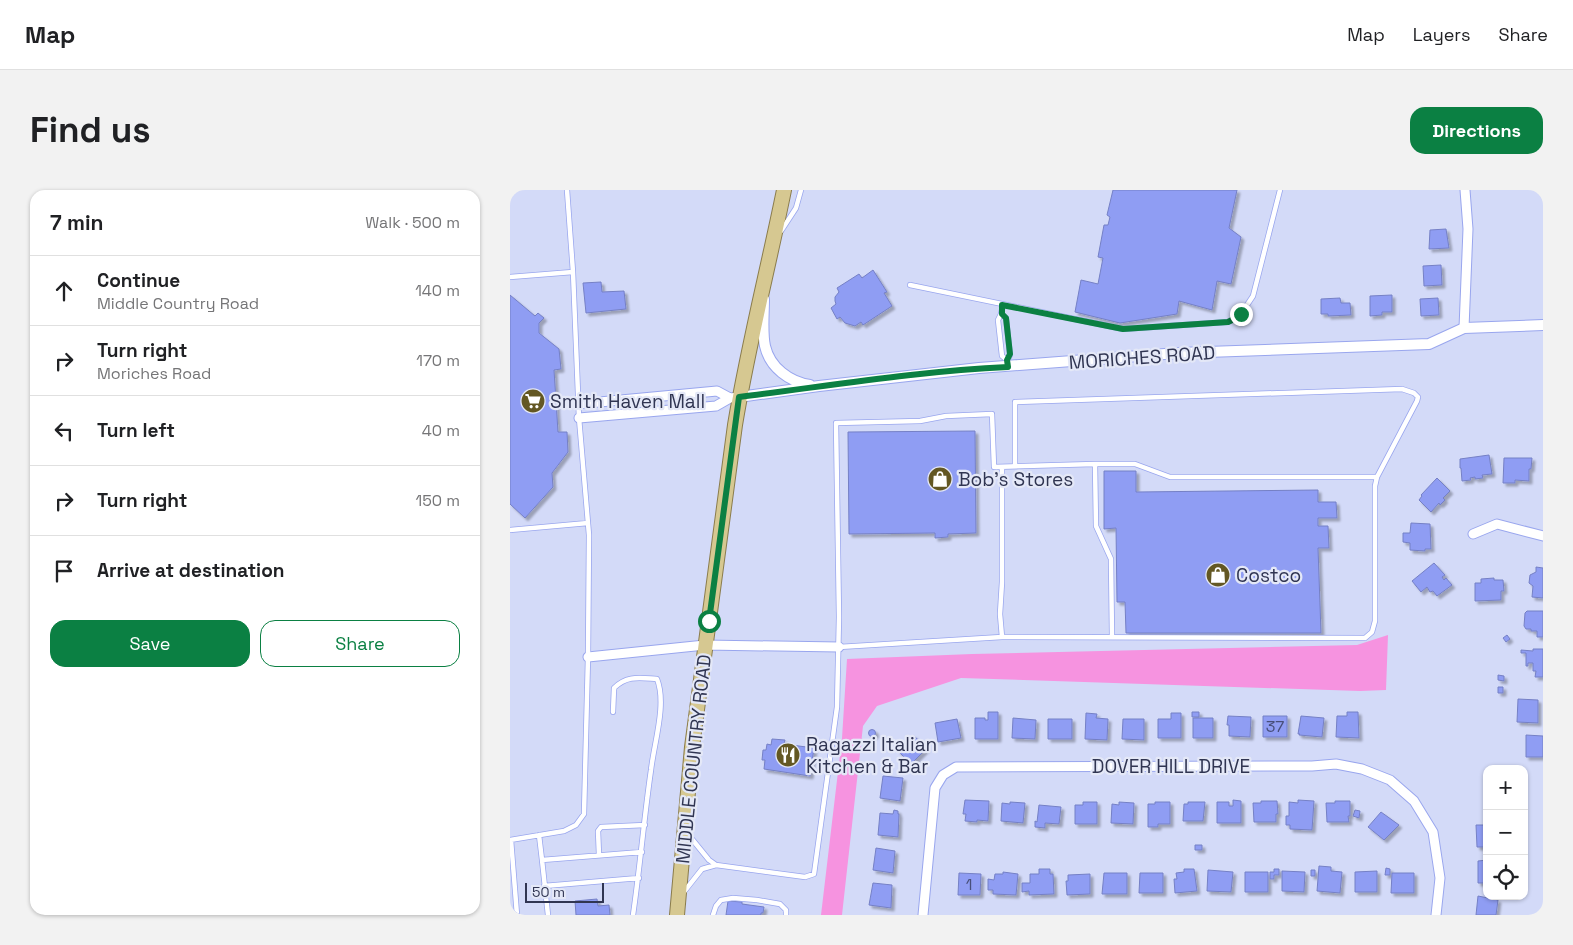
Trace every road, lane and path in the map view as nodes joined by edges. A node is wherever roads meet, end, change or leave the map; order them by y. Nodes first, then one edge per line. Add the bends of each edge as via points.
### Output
1 (567, 190) edge
2 (784, 190) edge
3 (801, 190) edge
4 (1280, 190) edge
5 (1465, 190) edge
6 (774, 240) junction
7 (573, 272) junction
8 (510, 277) edge
9 (910, 285) dead end
10 (764, 287) junction
11 (1002, 305) junction
12 (1002, 314) junction
13 (1543, 325) edge
14 (1464, 328) junction
15 (1007, 363) junction
16 (819, 386) junction
17 (734, 397) junction
18 (578, 404) junction
19 (578, 418) junction
20 (1095, 464) junction
21 (1015, 466) junction
22 (1002, 467) junction
23 (1377, 476) junction
24 (588, 523) junction
25 (510, 530) edge
26 (1473, 534) dead end
27 (1543, 536) edge
28 (1002, 637) junction
29 (1112, 637) junction
30 (705, 645) junction
31 (839, 647) junction
32 (588, 656) junction
33 (613, 712) dead end
34 (645, 825) junction
35 (684, 829) junction
36 (539, 835) junction
37 (510, 840) edge
38 (642, 852) junction
39 (599, 855) junction
40 (542, 860) junction
41 (716, 865) junction
42 (638, 878) junction
43 (544, 886) junction
44 (678, 900) junction
45 (517, 915) edge
46 (548, 915) edge
47 (634, 915) edge
48 (677, 915) edge
49 (713, 915) edge
50 (786, 915) edge
51 (923, 915) edge
52 (1436, 915) edge

1 - 7 lane
2 - 6 main road, MIDDLE COUNTRY ROAD
3 - 6 lane via 796,208
4 - 11 lane via 1253,296 1241,314 1228,322 1123,329
5 - 14 street via 1468,229
6 - 10 main road, MIDDLE COUNTRY ROAD
7 - 8 lane
7 - 18 lane
9 - 11 lane
10 - 16 street via 765,346 771,360 778,369 800,383
10 - 17 main road, MIDDLE COUNTRY ROAD
11 - 12 lane
12 - 15 lane via 1006,318 1010,354
12 - 15 lane via 998,320 1002,356
13 - 14 street, MORICHES ROAD
14 - 15 street, MORICHES ROAD via 1429,344
15 - 16 street, MORICHES ROAD
16 - 17 street, MORICHES ROAD
17 - 18 street via 717,391
17 - 19 street via 716,406
17 - 30 main road, MIDDLE COUNTRY ROAD
18 - 19 lane
19 - 24 lane
20 - 21 lane
20 - 23 lane via 1135,464 1170,477
20 - 29 lane via 1096,526 1111,559
21 - 22 lane
21 - 23 lane via 1015,402 1402,389 1414,393 1417,400
22 - 28 lane
22 - 31 lane via 994,467 992,414 946,416 920,422 836,423
23 - 29 lane via 1375,621 1372,632 1365,638
24 - 25 lane
24 - 32 lane
26 - 27 street via 1497,524
28 - 29 lane
28 - 31 lane
30 - 31 street
30 - 32 street
30 - 35 main road, MIDDLE COUNTRY ROAD
31 - 41 lane via 838,707 814,874 806,877
32 - 36 lane via 584,814 576,825 564,831
33 - 34 lane via 614,688 622,680 658,679 660,710
34 - 38 lane
34 - 39 lane via 601,827 598,831
35 - 41 lane
35 - 44 main road, MIDDLE COUNTRY ROAD
36 - 37 lane
36 - 40 lane
37 - 45 lane
38 - 39 lane
38 - 42 lane
39 - 40 lane
40 - 43 lane
41 - 44 lane via 702,869
42 - 43 lane
42 - 47 lane
43 - 46 lane
44 - 48 main road, MIDDLE COUNTRY ROAD
49 - 50 lane via 721,900 733,898 780,904
51 - 52 street, DOVER HILL DRIVE via 935,788 943,775 956,767 1336,764 1362,769 1390,780 1414,801 1433,832 1440,878

